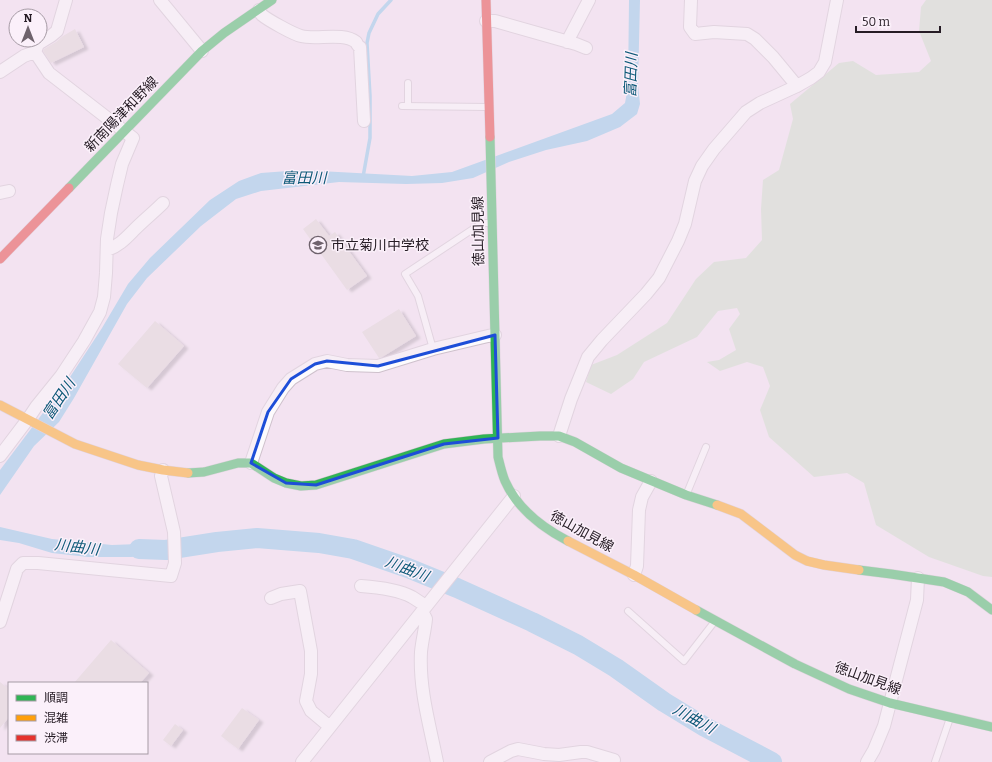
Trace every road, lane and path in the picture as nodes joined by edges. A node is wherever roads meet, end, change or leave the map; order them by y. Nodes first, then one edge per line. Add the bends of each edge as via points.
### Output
1 (66, 0) edge
2 (160, 0) edge
3 (272, 0) edge
4 (486, 0) edge
5 (589, 0) edge
6 (691, 0) edge
7 (837, 0) edge
8 (258, 10) junction
9 (486, 21) junction
10 (567, 42) junction
11 (586, 48) dead end
12 (202, 50) junction
13 (35, 52) junction
14 (0, 72) edge
15 (408, 83) dead end
16 (797, 86) junction
17 (489, 107) junction
18 (364, 121) dead end
19 (124, 131) junction
20 (163, 203) dead end
21 (491, 223) junction
22 (107, 250) junction
23 (0, 259) edge
24 (494, 336) junction
25 (433, 349) junction
26 (0, 405) edge
27 (30, 421) junction
28 (559, 436) junction
29 (498, 438) junction
30 (706, 447) dead end
31 (0, 456) edge
32 (251, 464) junction
33 (163, 470) junction
34 (651, 481) junction
35 (686, 495) junction
36 (514, 496) junction
37 (634, 575) junction
38 (918, 578) junction
39 (361, 586) dead end
40 (271, 598) dead end
41 (424, 609) junction
42 (992, 610) edge
43 (628, 611) dead end
44 (716, 620) junction
45 (0, 622) edge
46 (890, 703) junction
47 (950, 717) junction
48 (330, 727) junction
49 (992, 727) edge
50 (615, 761) edge
51 (302, 762) edge
52 (437, 762) edge
53 (490, 762) edge
54 (867, 762) edge
55 (935, 762) edge

1 - 13 street via 56,31 38,44
2 - 12 street
3 - 8 street, 新南陽津和野線
4 - 9 street, 徳山加見線
5 - 10 street
6 - 16 street via 690,27 694,34 747,34 755,39
7 - 16 street via 825,62 819,72
8 - 12 street, 新南陽津和野線
8 - 18 street via 286,30 300,36 345,38 360,47
9 - 10 street via 495,21
9 - 17 street, 徳山加見線
10 - 11 street
12 - 19 street, 新南陽津和野線
13 - 14 street
13 - 19 street via 49,73
15 - 17 lane via 405,106
16 - 28 street via 746,112 702,166 695,181 685,224 659,278 588,357
17 - 21 street, 徳山加見線
19 - 22 street via 133,138 116,185
19 - 23 street, 新南陽津和野線
20 - 22 street via 120,244
21 - 24 street, 徳山加見線
21 - 25 lane via 482,224 405,274 418,296
22 - 27 street via 104,297 100,312 61,376 36,407
24 - 25 street
24 - 29 street, 徳山加見線
25 - 32 street via 378,366 326,361 315,364 283,388 268,412
26 - 27 street
27 - 31 street
27 - 33 street via 75,444 138,465
28 - 29 street
28 - 34 street
29 - 32 street via 444,444 316,485 286,483
29 - 36 street, 徳山加見線 via 498,457 505,481
30 - 35 lane
32 - 33 street via 238,463 204,472
33 - 45 street via 162,476 174,532 175,562 171,576 24,563 17,569
34 - 35 street
34 - 37 street via 642,497 639,510 637,566
35 - 38 street via 741,514 795,555 807,561
36 - 37 street, 徳山加見線 via 543,526
36 - 41 street
37 - 44 street, 徳山加見線
38 - 42 street via 944,582 968,592
38 - 46 street via 917,600
39 - 41 street via 377,587 412,597
40 - 48 street via 300,591 311,651 311,674 306,700 311,711
41 - 48 street
41 - 52 street via 426,619 421,673 424,704
43 - 44 lane via 684,661
44 - 46 street, 徳山加見線 via 795,664 849,689
46 - 47 street, 徳山加見線
46 - 54 street via 884,726
47 - 49 street, 徳山加見線
47 - 55 lane
48 - 51 street
50 - 53 street via 587,752 559,755 518,749

